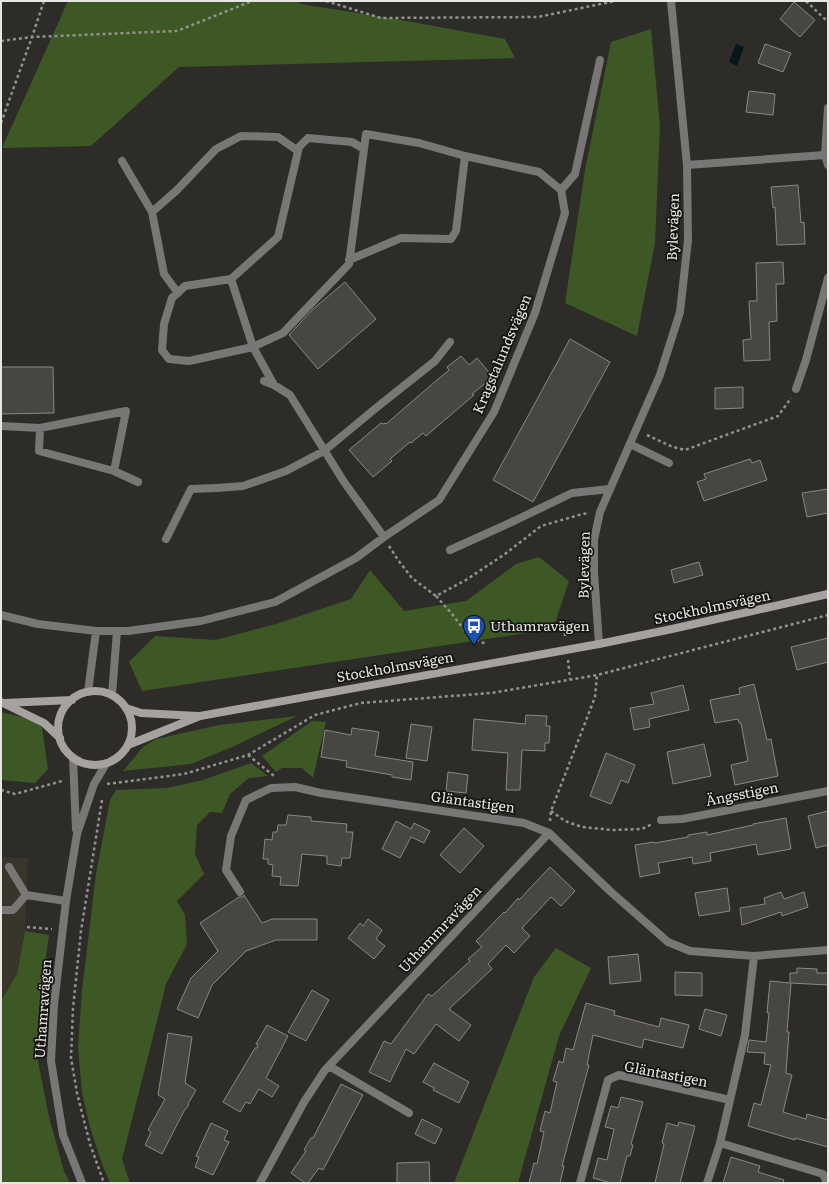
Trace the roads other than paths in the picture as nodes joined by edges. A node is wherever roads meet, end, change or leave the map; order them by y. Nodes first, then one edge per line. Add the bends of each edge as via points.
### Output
1 (671, 1) edge
2 (600, 60) dead end
3 (828, 108) edge
4 (364, 149) junction
5 (298, 151) junction
6 (825, 155) junction
7 (465, 156) junction
8 (122, 161) dead end
9 (687, 165) junction
10 (828, 165) edge
11 (561, 190) junction
12 (152, 212) junction
13 (349, 260) junction
14 (828, 278) edge
15 (231, 279) junction
16 (178, 293) junction
17 (450, 342) dead end
18 (253, 347) junction
19 (264, 381) dead end
20 (274, 384) junction
21 (796, 389) road end
22 (1, 426) edge
23 (40, 428) junction
24 (630, 444) junction
25 (324, 451) junction
26 (669, 463) dead end
27 (114, 472) junction
28 (138, 482) dead end
29 (610, 489) junction
30 (384, 537) junction
31 (166, 539) dead end
32 (450, 550) dead end
33 (828, 594) edge
34 (1, 615) edge
35 (96, 631) junction
36 (117, 631) junction
37 (599, 644) junction
38 (88, 692) junction
39 (112, 695) junction
40 (72, 700) junction
41 (2, 703) edge
42 (126, 708) junction
43 (200, 716) junction
44 (60, 738) junction
45 (128, 745) junction
46 (73, 758) junction
47 (106, 764) junction
48 (828, 791) edge
49 (661, 820) road end
50 (549, 833) junction
51 (77, 834) junction
52 (9, 867) dead end
53 (240, 892) dead end
54 (26, 895) junction
55 (66, 901) junction
56 (1, 910) edge
57 (828, 950) edge
58 (754, 956) junction
59 (329, 1066) junction
60 (730, 1100) junction
61 (409, 1113) dead end
62 (720, 1143) junction
63 (82, 1183) edge
64 (260, 1183) edge
65 (580, 1183) edge
66 (706, 1183) edge
67 (827, 1183) edge

1 - 9 street, Bylevägen
2 - 11 street via 575,174
3 - 6 street
4 - 5 street via 352,142 308,138
4 - 7 street via 366,134 419,143
4 - 13 street
5 - 12 street via 278,137 241,136 216,149
5 - 15 street via 278,237
6 - 9 street
6 - 10 street
7 - 11 street via 539,172
7 - 13 street via 456,231 451,239 401,238
8 - 12 street
9 - 24 street, Bylevägen via 688,240 680,312 660,375
11 - 30 street, Kragstalundsvägen via 565,213 535,314 494,412 439,500
12 - 16 street via 164,274
13 - 18 street via 349,264 283,333
14 - 21 street
15 - 16 street via 185,286
15 - 18 street
16 - 18 street via 172,298 164,324 162,350 169,359 189,361
17 - 25 street via 435,361
18 - 20 street
19 - 20 street
20 - 25 street via 290,395
22 - 23 street
23 - 27 street via 39,451
23 - 27 street via 126,411
24 - 26 street
24 - 29 street, Bylevägen
25 - 30 street
25 - 31 street via 286,471 243,486 191,489
27 - 28 street
29 - 32 street via 572,493
29 - 37 street, Bylevägen via 600,512 594,540
30 - 36 street, Kragstalundsvägen via 356,558 275,602 201,621
33 - 37 main road, Stockholmsvägen
34 - 35 street, Kragstalundsvägen via 38,624
35 - 36 street, Kragstalundsvägen
35 - 38 street
36 - 39 street
37 - 43 main road, Stockholmsvägen
38 - 39 main road via 100,691
38 - 40 main road
39 - 42 main road
40 - 41 main road
40 - 44 main road via 60,717
41 - 44 main road via 44,723
42 - 43 main road, Stockholmsvägen via 141,713
42 - 45 main road via 131,718 132,731
43 - 45 main road, Stockholmsvägen
44 - 46 main road via 64,749
45 - 47 main road via 121,755
46 - 47 main road via 93,766
46 - 51 street, Uthamravägen
47 - 51 street, Uthamravägen via 94,784
48 - 49 street, Ängsstigen via 682,819
50 - 53 street, Gläntastigen via 524,823 295,786 272,788 246,800 230,836 226,870
50 - 58 street, Gläntastigen via 668,942 690,951
50 - 59 street, Uthammravägen
51 - 55 street, Uthamravägen
52 - 54 street
54 - 55 street
54 - 56 street via 13,910
55 - 63 street, Uthamravägen via 54,1004 52,1061 63,1135
57 - 58 street, Gläntastigen
58 - 60 street via 744,1035
59 - 61 street
59 - 64 street, Uthammravägen via 304,1102
60 - 62 street
60 - 65 street, Gläntastigen via 619,1076 608,1080
62 - 66 street
62 - 67 street via 823,1174

